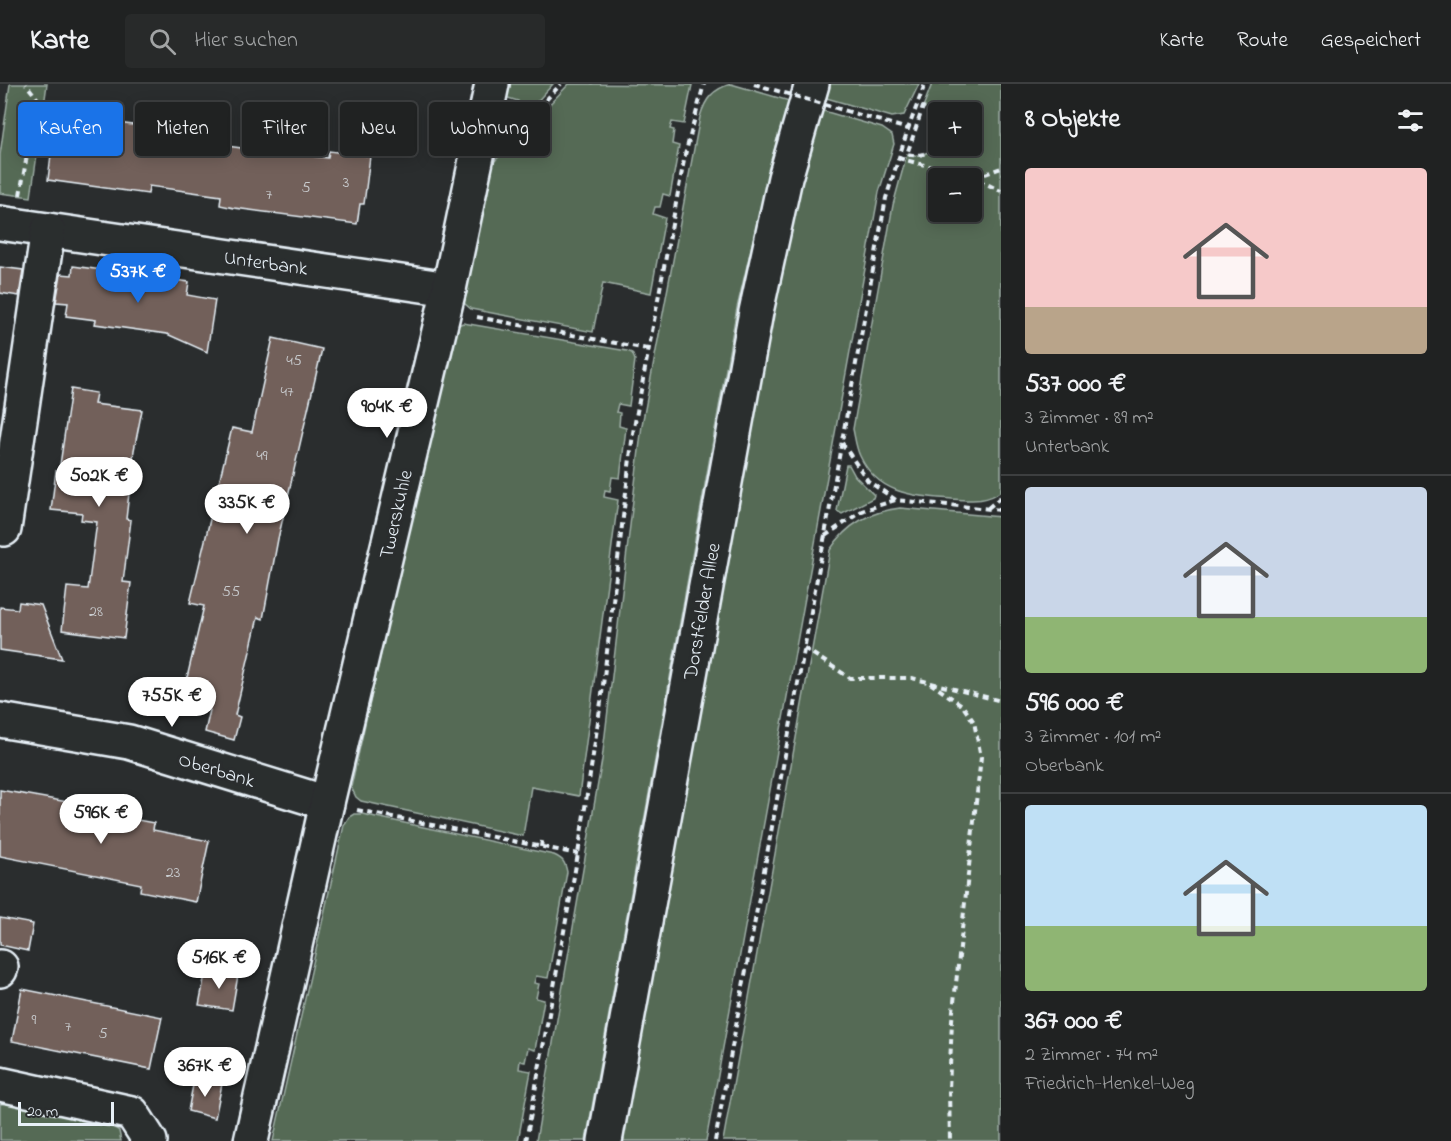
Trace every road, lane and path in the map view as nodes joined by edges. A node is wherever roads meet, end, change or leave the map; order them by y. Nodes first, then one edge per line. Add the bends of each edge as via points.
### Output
1 (26, 84) edge
2 (492, 84) edge
3 (704, 84) edge
4 (754, 84) edge
5 (812, 84) edge
6 (926, 84) edge
7 (928, 110) edge
8 (908, 129) junction
9 (915, 131) junction
10 (928, 151) edge
11 (898, 158) junction
12 (936, 168) edge
13 (1001, 168) edge
14 (982, 175) edge
15 (982, 182) edge
16 (1001, 190) edge
17 (7, 224) edge
18 (48, 230) junction
19 (446, 300) junction
20 (647, 349) junction
21 (841, 443) junction
22 (1001, 497) edge
23 (896, 500) junction
24 (987, 509) junction
25 (1001, 510) edge
26 (4, 529) dead end
27 (825, 536) junction
28 (804, 648) junction
29 (930, 683) junction
30 (1001, 701) edge
31 (0, 720) edge
32 (327, 803) junction
33 (542, 840) dead end
34 (541, 847) junction
35 (578, 854) junction
36 (0, 1084) edge
37 (150, 1141) edge
38 (251, 1141) edge
39 (526, 1141) edge
40 (605, 1141) edge
41 (715, 1141) edge
42 (950, 1141) edge

1 - 17 path via 37,98
2 - 19 street, Twerskuhle
3 - 20 path via 685,155
4 - 8 path, bridge
5 - 40 street, Dorstfelder Allee via 785,178 756,312
6 - 8 path
7 - 9 path via 923,107
8 - 9 path
8 - 11 path
9 - 10 path via 907,154
11 - 12 path
11 - 21 path via 886,198
13 - 14 path
15 - 16 path
17 - 18 street, Unterbank
18 - 19 street, Unterbank
18 - 26 street
19 - 20 path
19 - 32 street, Twerskuhle
20 - 35 path
21 - 23 path via 868,481
21 - 27 path
22 - 24 path
23 - 24 path
23 - 27 path via 862,511
24 - 25 path
27 - 28 path
28 - 29 path via 850,678 912,678
28 - 41 path
29 - 30 path
29 - 42 path via 962,705 974,722 981,757 952,1020
31 - 32 street, Oberbank via 129,742
32 - 34 path
32 - 38 street, Twerskuhle
33 - 34 path
34 - 35 path
35 - 39 path
36 - 37 street via 132,1113

